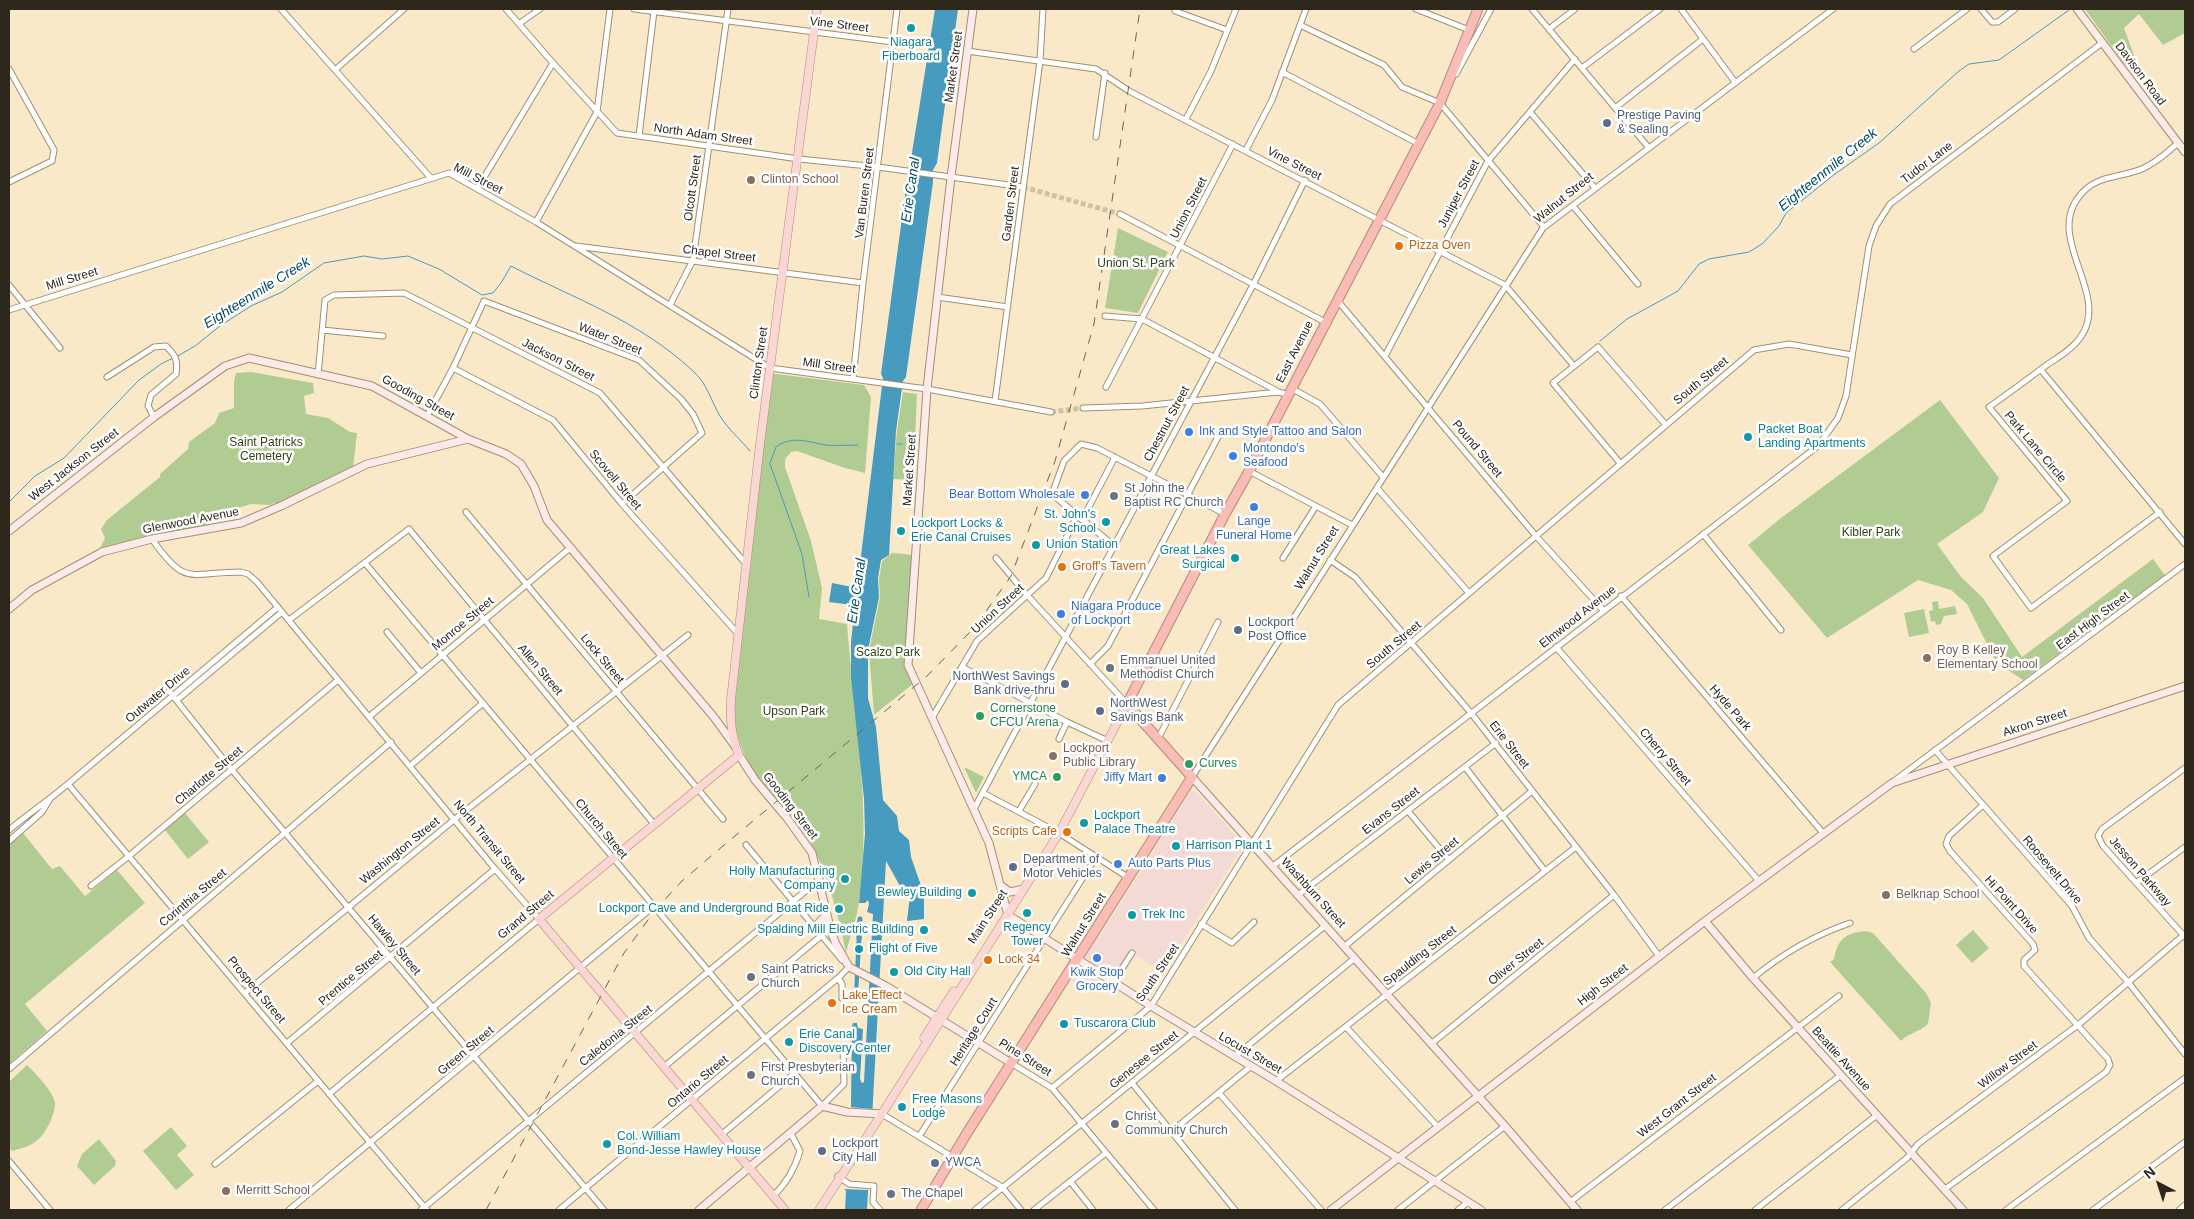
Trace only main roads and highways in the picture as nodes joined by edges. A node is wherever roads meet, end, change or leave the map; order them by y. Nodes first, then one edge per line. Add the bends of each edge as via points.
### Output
1 (817, 9) edge
2 (1478, 9) edge
3 (1127, 704) junction
4 (730, 722) joint
5 (738, 755) joint
6 (1192, 777) joint
7 (539, 919) joint
8 (785, 1210) edge
9 (819, 1210) edge
10 (921, 1210) edge

1 - 4 main road, Clinton Street via 746,564
2 - 3 highway, East Avenue via 1440,103
3 - 6 highway, Washburn Street
3 - 9 main road, Main Street via 1057,832
4 - 5 main road, Gooding Street
5 - 7 main road, Grand Street
6 - 10 highway, Walnut Street
7 - 8 main road, North Transit Street

